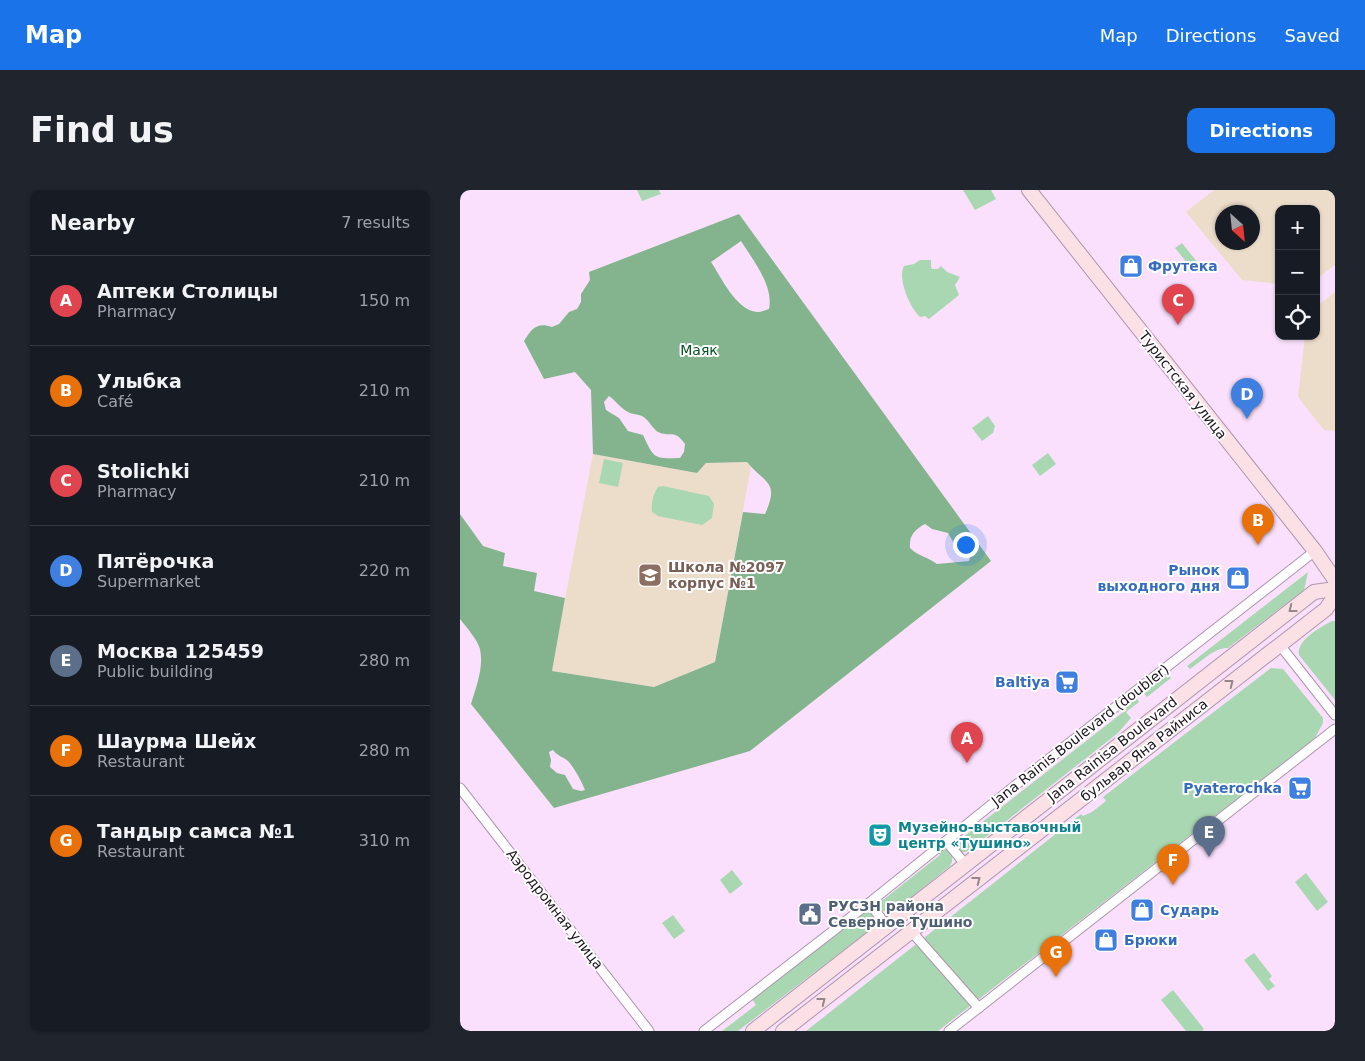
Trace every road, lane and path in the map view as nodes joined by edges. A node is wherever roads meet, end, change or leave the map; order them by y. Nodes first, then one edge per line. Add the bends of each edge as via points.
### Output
1 (1029, 190) edge
2 (1315, 551) junction
3 (1335, 580) edge
4 (1335, 589) edge
5 (1335, 596) edge
6 (1279, 644) junction
7 (1335, 715) edge
8 (1335, 729) edge
9 (460, 788) edge
10 (946, 841) junction
11 (965, 864) junction
12 (869, 903) junction
13 (886, 926) junction
14 (911, 931) junction
15 (979, 1008) junction
16 (649, 1031) edge
17 (704, 1031) edge
18 (753, 1031) edge
19 (783, 1031) edge
20 (949, 1031) edge

1 - 2 main road, Туристская улица
2 - 3 main road, Туристская улица
2 - 10 street, Jana Rainis Boulevard (doubler)
4 -> 11 main road, Jana Rainisa Boulevard via 1314,592
5 - 6 main road, бульвар Яна Райниса via 1326,609
6 - 7 street
14 -> 6 main road, бульвар Яна Райниса
8 - 15 street
9 - 16 street, Аэродромная улица
10 - 11 street
10 - 12 street, Jana Rainis Boulevard (doubler)
11 - 13 main road, Jana Rainisa Boulevard
12 - 13 street
12 - 17 street, Jana Rainis Boulevard (doubler)
13 - 18 main road, Jana Rainisa Boulevard
14 - 15 street
19 -> 14 main road, бульвар Яна Райниса
15 - 20 street

